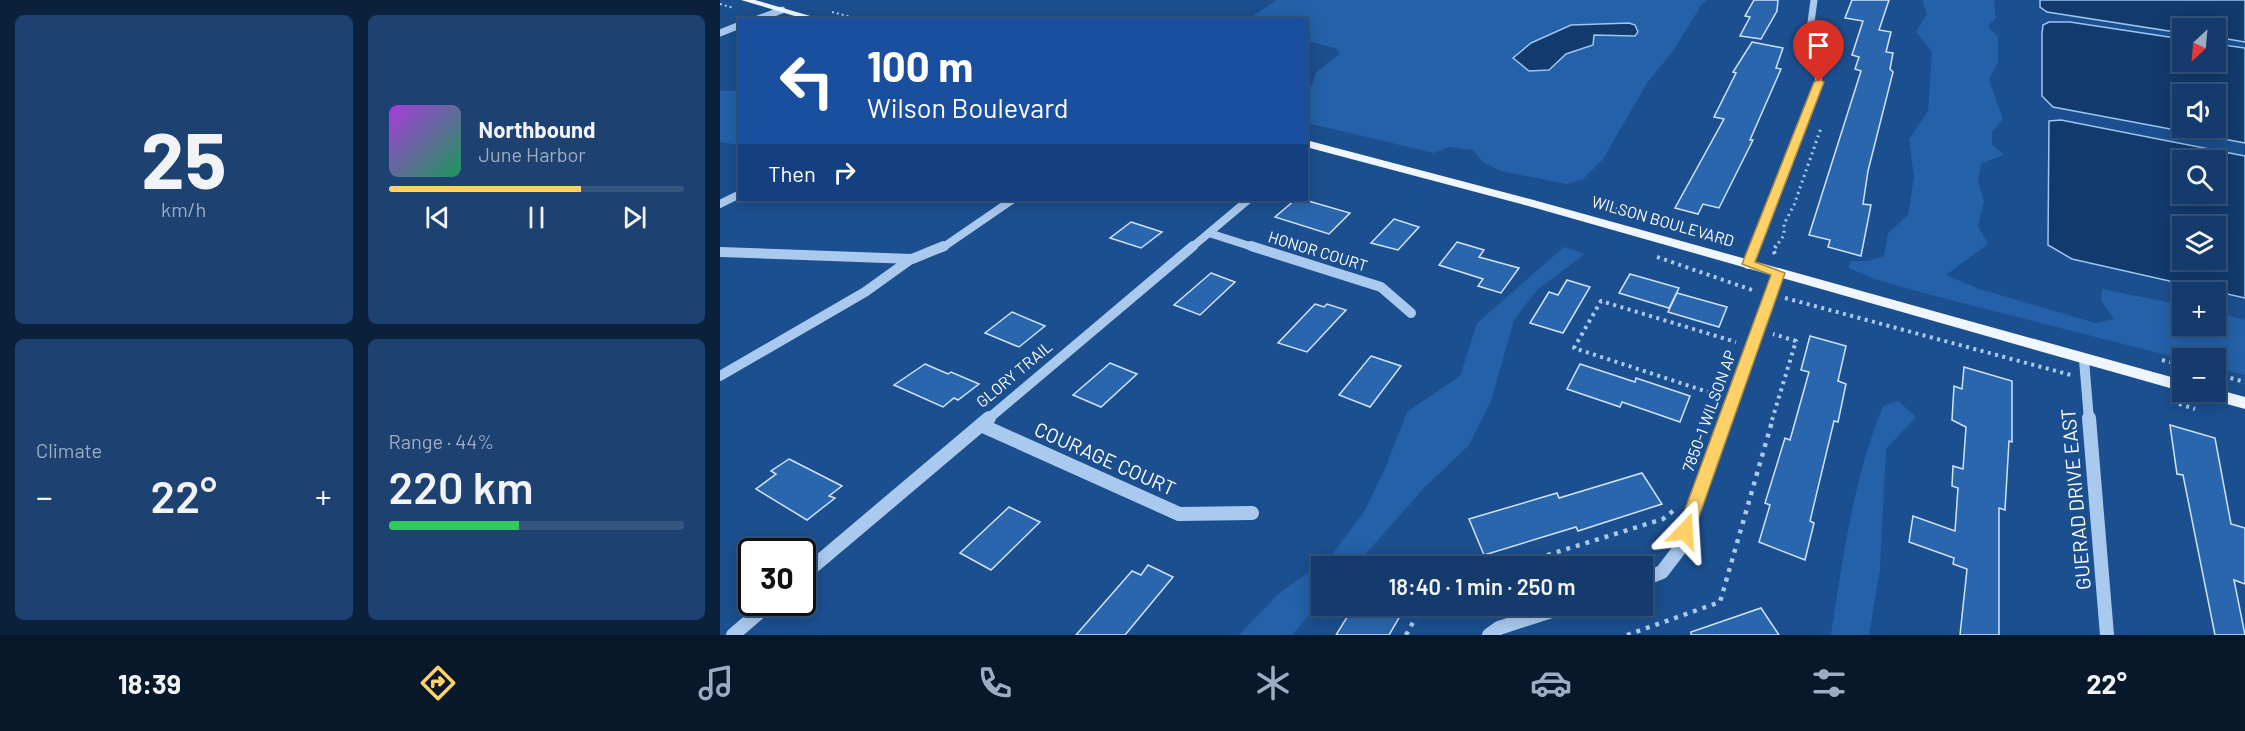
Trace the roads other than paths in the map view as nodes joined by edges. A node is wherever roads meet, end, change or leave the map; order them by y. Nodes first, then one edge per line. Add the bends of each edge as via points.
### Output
1 (745, 0) edge
2 (1814, 0) edge
3 (782, 10) junction
4 (760, 18) edge
5 (812, 18) edge
6 (738, 26) edge
7 (720, 33) edge
8 (1309, 146) edge
9 (738, 195) edge
10 (1011, 201) edge
11 (1247, 201) edge
12 (720, 204) edge
13 (1209, 233) junction
14 (720, 252) edge
15 (912, 259) junction
16 (1748, 264) junction
17 (1778, 273) junction
18 (1411, 313) dead end
19 (2084, 360) junction
20 (720, 376) edge
21 (2172, 383) edge
22 (2226, 398) edge
23 (2245, 403) edge
24 (981, 425) junction
25 (1252, 513) dead end
26 (816, 564) edge
27 (1653, 576) edge
28 (755, 616) edge
29 (1536, 616) edge
30 (733, 635) edge
31 (1489, 635) edge
32 (2108, 635) edge

1 - 3 main road
2 - 16 street via 1807,26 1818,63 1819,82
3 - 4 street
3 - 5 main road
6 - 7 street
8 - 16 main road, WILSON BOULEVARD via 1556,208
9 - 12 street
10 - 15 street via 937,251
11 - 13 street, GLORY TRAIL
13 - 18 street, HONOR COURT via 1381,287
13 - 24 street, GLORY TRAIL
14 - 15 street
15 - 20 street via 865,292
16 - 17 main road, WILSON BOULEVARD
17 - 19 main road, WILSON BOULEVARD
17 - 27 street, 7850-1 WILSON AP via 1678,551 1662,572
19 - 21 main road, WILSON BOULEVARD
19 - 32 street, GUERAD DRIVE EAST
22 - 23 main road
24 - 25 street, COURAGE COURT via 1179,514
24 - 26 street, GLORY TRAIL
28 - 30 street
29 - 31 street

